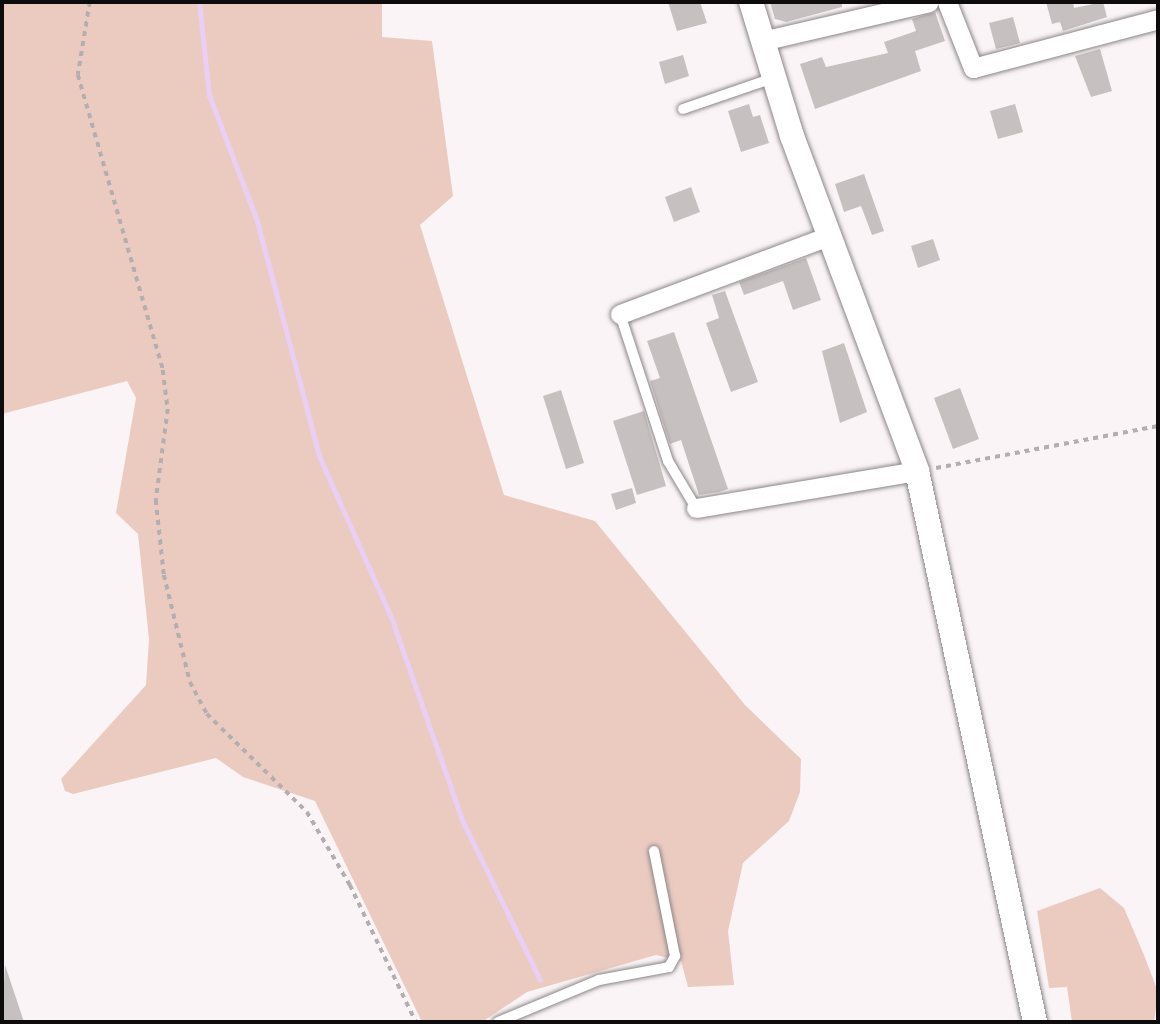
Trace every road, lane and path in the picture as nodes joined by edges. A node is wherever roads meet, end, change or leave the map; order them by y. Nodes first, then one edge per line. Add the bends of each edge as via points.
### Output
1 (90, 2) edge
2 (751, 2) edge
3 (929, 2) edge
4 (947, 2) edge
5 (1158, 19) edge
6 (762, 41) junction
7 (773, 78) junction
8 (683, 109) dead end
9 (829, 236) junction
10 (620, 314) joint
11 (1158, 426) edge
12 (917, 471) junction
13 (696, 508) joint
14 (654, 851) dead end
15 (416, 1022) edge
16 (498, 1022) edge
17 (1035, 1022) edge

1 - 15 path via 78,75 163,370 168,409 156,500 164,575 190,682 207,714 307,812 350,885
2 - 6 street
3 - 6 street
4 - 5 street via 973,68
6 - 7 street
7 - 8 lane
7 - 9 street
9 - 10 street
9 - 12 street
10 - 13 lane via 668,461
11 - 12 path
12 - 13 street
12 - 17 street
14 - 16 lane via 675,956 668,967 599,980

